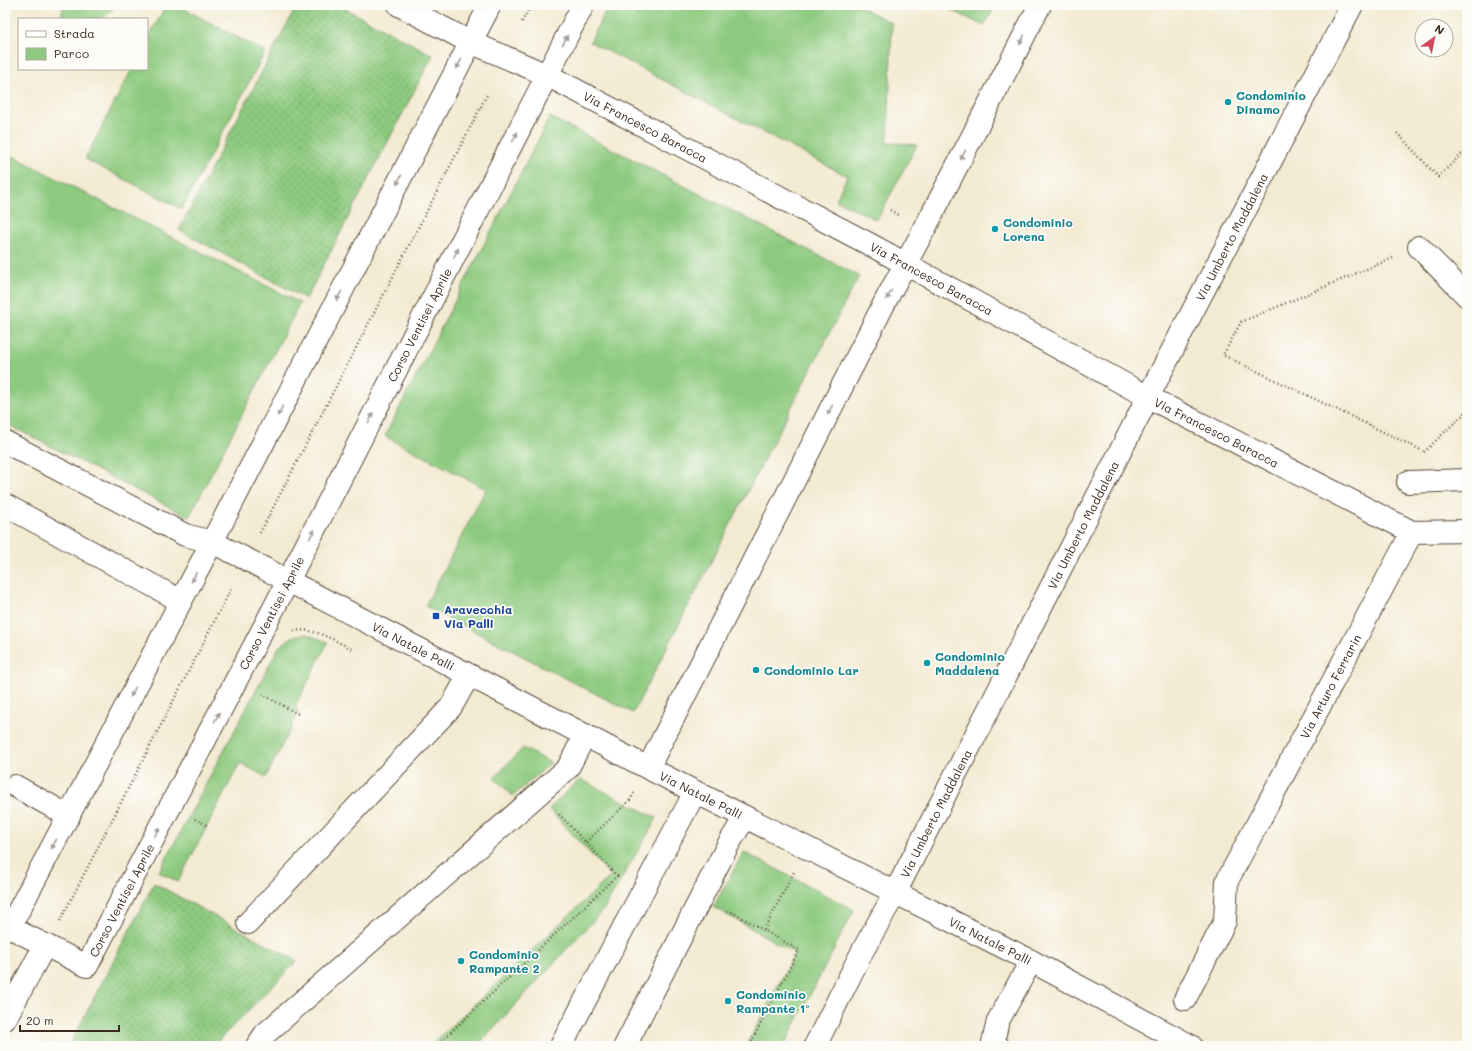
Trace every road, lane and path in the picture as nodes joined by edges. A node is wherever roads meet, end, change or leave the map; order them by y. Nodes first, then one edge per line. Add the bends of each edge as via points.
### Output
1 (399, 5) edge
2 (490, 5) edge
3 (531, 5) edge
4 (583, 5) edge
5 (1040, 5) edge
6 (1352, 5) edge
7 (522, 22) dead end
8 (470, 42) junction
9 (546, 74) junction
10 (487, 95) dead end
11 (1397, 134) dead end
12 (1467, 149) edge
13 (1419, 246) joint
14 (905, 265) junction
15 (1467, 296) edge
16 (1148, 397) junction
17 (1467, 411) edge
18 (5, 442) edge
19 (1424, 452) junction
20 (1467, 480) edge
21 (1408, 482) joint
22 (5, 511) edge
23 (1467, 531) edge
24 (1412, 532) junction
25 (258, 537) dead end
26 (212, 542) junction
27 (288, 581) junction
28 (232, 587) dead end
29 (181, 601) junction
30 (470, 675) junction
31 (259, 692) dead end
32 (298, 714) dead end
33 (585, 735) junction
34 (648, 768) junction
35 (15, 786) dead end
36 (636, 790) dead end
37 (695, 792) junction
38 (556, 810) dead end
39 (69, 816) junction
40 (190, 816) dead end
41 (745, 817) junction
42 (207, 825) dead end
43 (586, 842) junction
44 (794, 872) dead end
45 (895, 893) junction
46 (722, 906) dead end
47 (248, 923) dead end
48 (8, 926) edge
49 (764, 930) junction
50 (45, 945) junction
51 (1030, 961) junction
52 (1185, 999) dead end
53 (5, 1019) edge
54 (257, 1046) edge
55 (436, 1046) edge
56 (561, 1046) edge
57 (625, 1046) edge
58 (749, 1046) edge
59 (815, 1046) edge
60 (998, 1046) edge
61 (1191, 1046) edge

1 - 8 street, Via Francesco Baracca
2 - 8 street, Corso Ventisei Aprile
3 - 7 path
9 -> 4 street, Corso Ventisei Aprile
5 -> 14 street
6 - 16 street, Via Umberto Maddalena
8 - 9 street, Via Francesco Baracca
8 -> 26 street, Corso Ventisei Aprile
9 - 14 street, Via Francesco Baracca
27 -> 9 street, Corso Ventisei Aprile
10 - 25 path
11 - 12 path via 1438,177
13 - 15 street
13 - 19 path via 1241,322 1223,355
14 - 16 street, Via Francesco Baracca
14 -> 34 street
16 - 24 street, Via Francesco Baracca
16 - 45 street, Via Umberto Maddalena
17 - 19 path
18 - 26 street, Via Natale Palli via 185,535
19 - 21 path
20 - 21 street
22 - 29 street via 7,506
23 - 24 street, Via Francesco Baracca
24 - 52 street, Via Arturo Ferrarin via 1227,881 1225,921
26 - 27 street, Via Natale Palli
26 -> 29 street, Corso Ventisei Aprile
27 - 30 street, Via Natale Palli
50 -> 27 street, Corso Ventisei Aprile via 87,966
28 - 50 path via 63,916
29 -> 39 street, Corso Ventisei Aprile
30 - 33 street, Via Natale Palli
30 - 47 street via 451,707
31 - 32 path
33 - 34 street, Via Natale Palli
33 - 54 street via 568,768 265,1034
34 - 37 street, Via Natale Palli
35 - 39 street
36 - 43 path via 630,800
37 - 41 street, Via Natale Palli
37 - 56 street
38 - 43 path
39 -> 48 street, Corso Ventisei Aprile
40 - 42 path
41 - 45 street, Via Natale Palli
41 - 57 street
43 - 55 path via 617,876
44 - 49 path
45 - 51 street, Via Natale Palli
45 - 59 street, Via Umberto Maddalena
46 - 49 path
48 - 50 street, Corso Ventisei Aprile
49 - 58 path via 799,950
50 - 53 street
51 - 60 street via 998,1021 993,1042
51 - 61 street, Via Natale Palli

